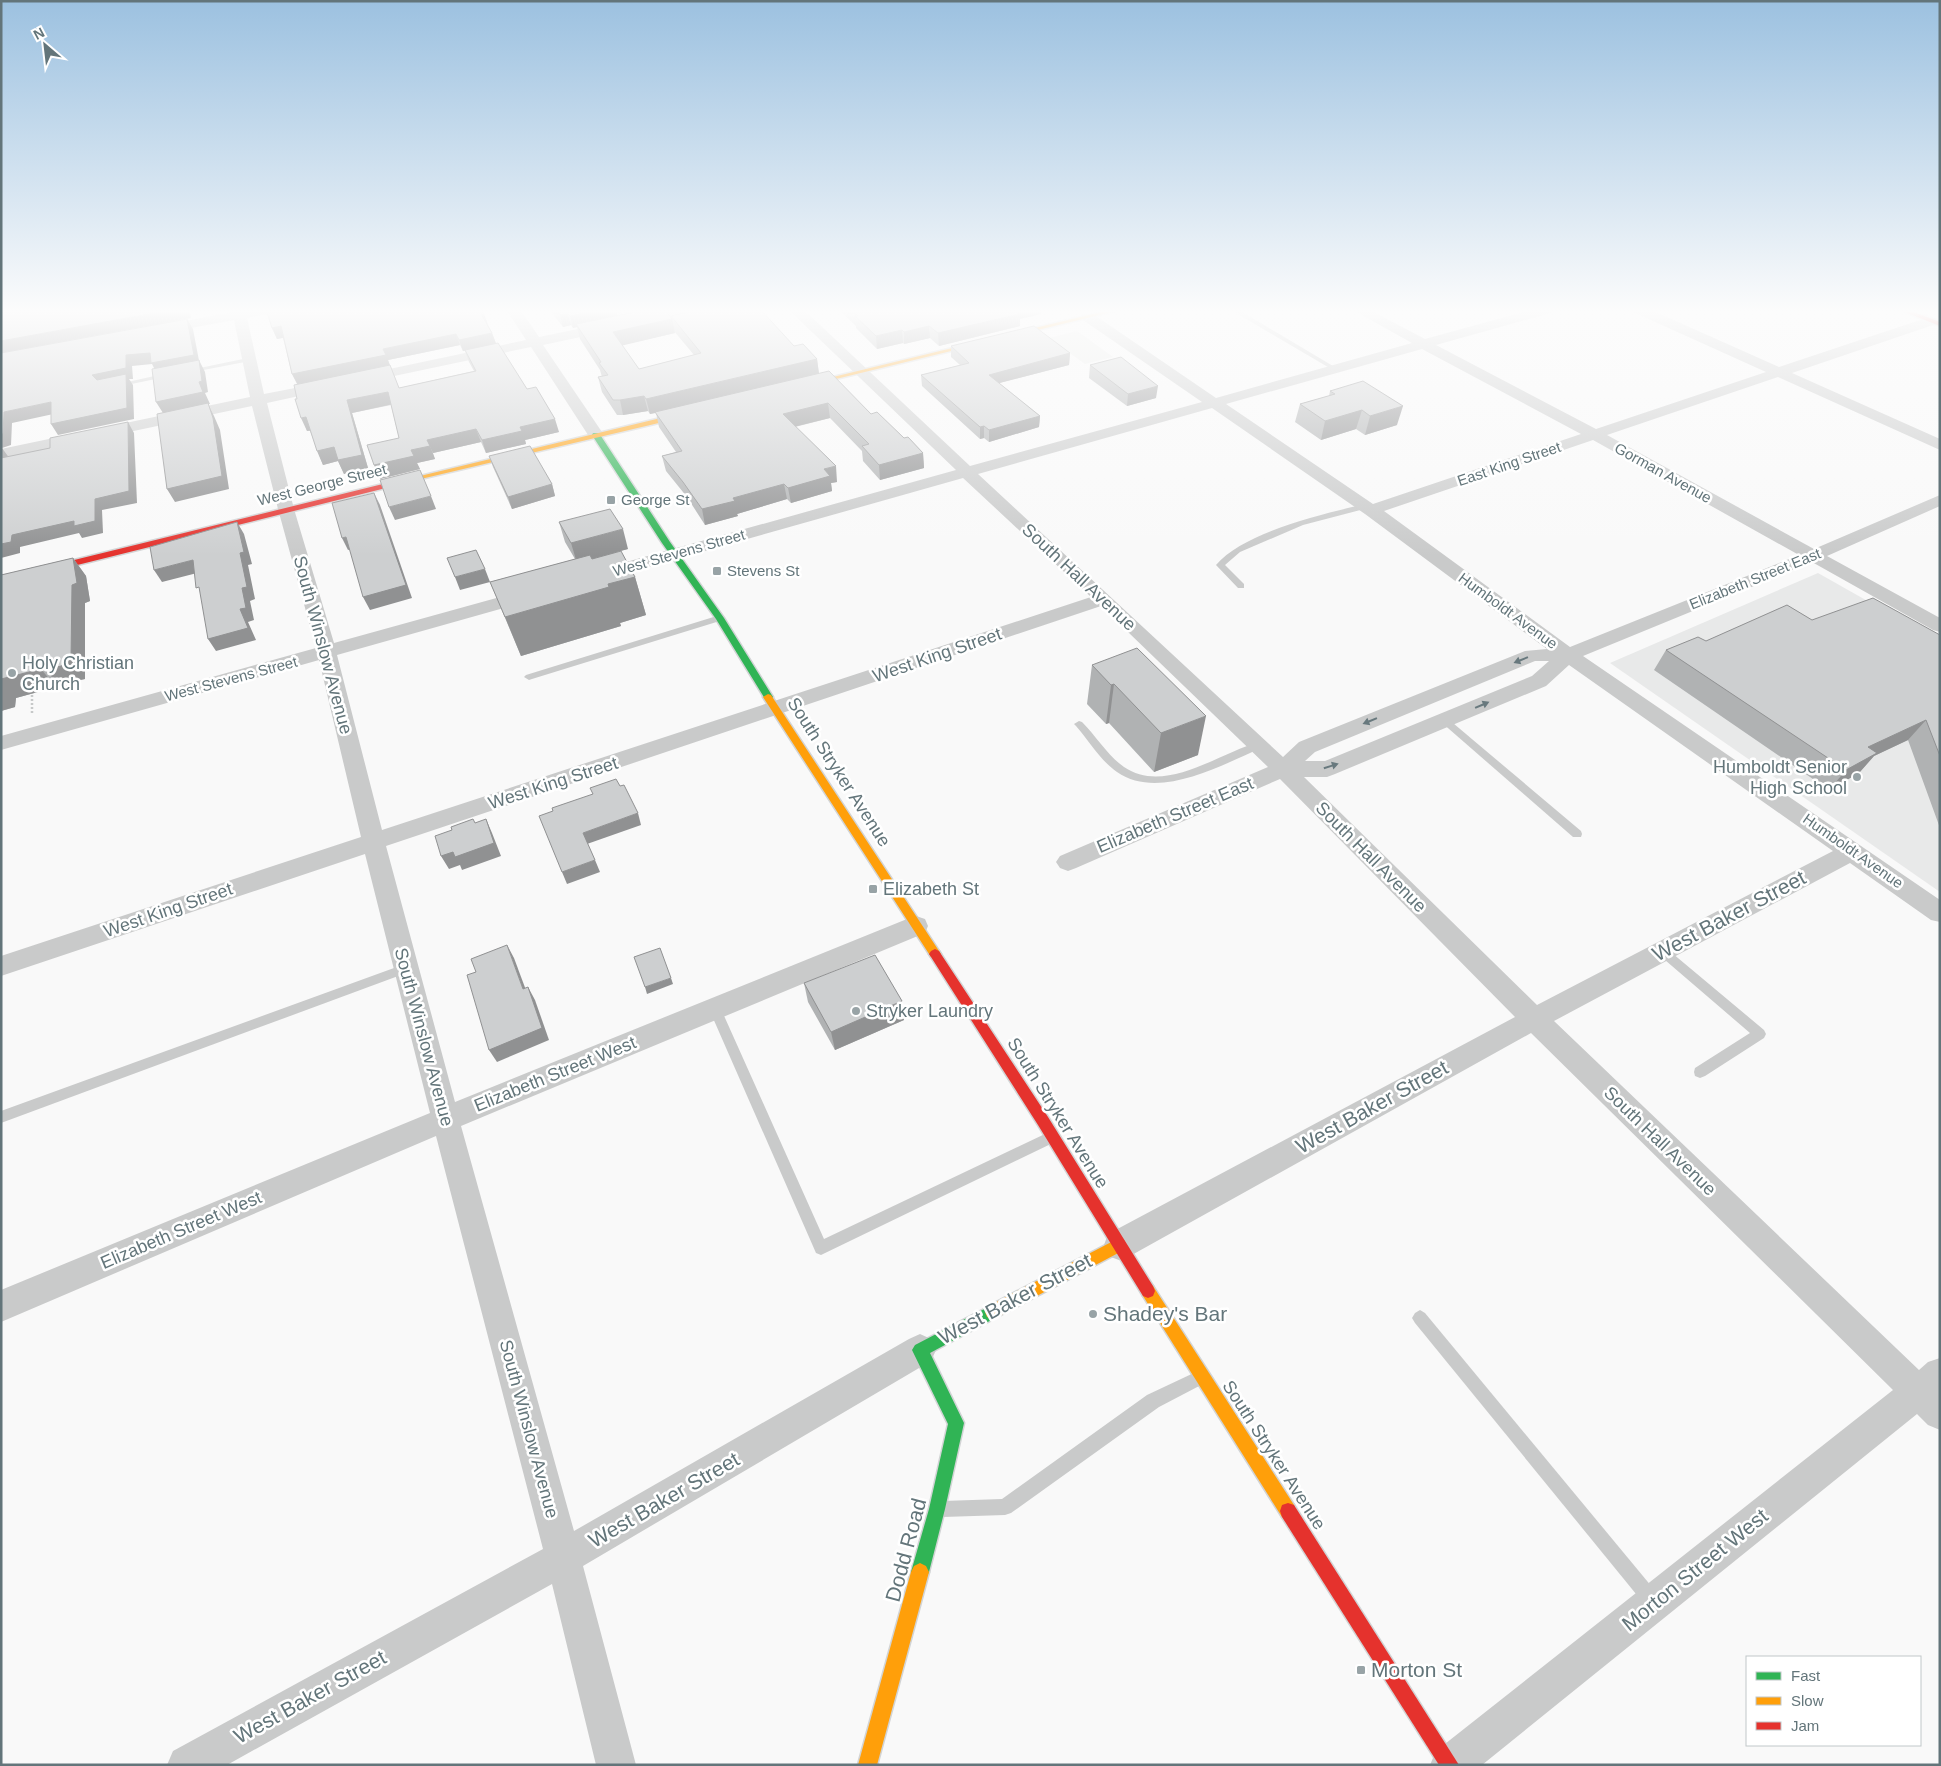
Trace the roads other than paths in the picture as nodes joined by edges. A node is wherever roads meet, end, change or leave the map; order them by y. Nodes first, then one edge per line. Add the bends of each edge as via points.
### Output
1 (256, 391) edge
2 (299, 391) edge
3 (567, 391) edge
4 (881, 391) edge
5 (1195, 391) edge
6 (1254, 391) edge
7 (1512, 391) edge
8 (1727, 391) edge
9 (1819, 391) edge
10 (258, 400) junction
11 (1212, 403) junction
12 (707, 409) edge
13 (596, 435) junction
14 (1595, 435) junction
15 (1940, 445) edge
16 (1, 454) edge
17 (966, 472) junction
18 (1940, 500) edge
19 (1368, 508) junction
20 (286, 510) junction
21 (674, 554) junction
22 (1812, 556) junction
23 (1, 581) edge
24 (580, 581) edge
25 (1241, 586) dead end
26 (543, 591) edge
27 (1104, 599) junction
28 (720, 618) junction
29 (1939, 625) edge
30 (326, 653) junction
31 (1568, 655) junction
32 (529, 677) dead end
33 (776, 710) junction
34 (1444, 720) junction
35 (1078, 724) dead end
36 (1, 742) edge
37 (1258, 745) junction
38 (1283, 768) junction
39 (1577, 834) dead end
40 (374, 841) junction
41 (1853, 851) junction
42 (1068, 862) dead end
43 (1940, 913) edge
44 (916, 926) junction
45 (1662, 951) junction
46 (1, 966) edge
47 (405, 969) junction
48 (715, 1008) junction
49 (1534, 1019) junction
50 (1700, 1072) dead end
51 (1, 1117) edge
52 (446, 1119) junction
53 (1052, 1136) junction
54 (1119, 1245) junction
55 (1, 1306) edge
56 (1420, 1318) dead end
57 (920, 1350) junction
58 (1202, 1377) junction
59 (1933, 1393) edge
60 (937, 1509) junction
61 (563, 1558) junction
62 (1654, 1602) junction
63 (187, 1765) edge
64 (616, 1765) edge
65 (867, 1765) edge
66 (1450, 1765) edge

1 - 10 street, South Winslow Avenue
2 - 10 street
3 - 13 street, South Stryker Avenue
4 - 17 street, South Hall Avenue
5 - 11 street, Humboldt Avenue
6 - 11 street, West Stevens Street
7 - 14 street, Gorman Avenue
8 - 14 street, East King Street
9 - 15 street
10 - 16 street
10 - 20 street, South Winslow Avenue
11 - 17 street, West Stevens Street
11 - 19 street, Humboldt Avenue
12 - 13 street, West George Street
13 - 20 street, West George Street
13 - 21 street, South Stryker Avenue
14 - 19 street, East King Street
14 - 22 street, Gorman Avenue
17 - 21 street, West Stevens Street
17 - 27 street, South Hall Avenue
18 - 22 street, Elizabeth Street East
19 - 25 lane via 1300,523 1237,550 1220,565
19 - 31 street, Humboldt Avenue
20 - 23 street, West George Street
20 - 30 street, South Winslow Avenue
21 - 24 street, West Stevens Street
21 - 28 street, South Stryker Avenue
22 - 29 street, Gorman Avenue
22 - 31 street, Elizabeth Street East
26 - 30 street, West Stevens Street
27 - 33 street, West King Street
27 - 37 street, South Hall Avenue
28 - 32 lane
28 - 33 street, South Stryker Avenue
30 - 36 street, West Stevens Street
30 - 40 street, South Winslow Avenue
34 -> 31 street, Elizabeth Street East via 1539,681
31 -> 38 street, Elizabeth Street East via 1532,655 1307,747
31 - 41 street, Humboldt Avenue
33 - 40 street, West King Street
33 - 44 street, South Stryker Avenue
38 -> 34 street, Elizabeth Street East via 1327,769
34 - 39 lane
35 - 37 lane via 1122,770 1152,781 1177,778
37 - 38 street, South Hall Avenue
38 - 42 street, Elizabeth Street East
38 - 49 street, South Hall Avenue
40 - 46 street, West King Street
40 - 47 street, South Winslow Avenue
41 - 43 street, Humboldt Avenue
41 - 45 street, West Baker Street
44 - 48 street, Elizabeth Street West
44 - 53 street, South Stryker Avenue
45 - 49 street, West Baker Street
45 - 50 lane via 1760,1034
47 - 51 lane
47 - 52 street, South Winslow Avenue
48 - 52 street, Elizabeth Street West
48 - 53 lane via 821,1248
49 - 54 street, West Baker Street
49 - 59 street, South Hall Avenue
52 - 55 street, Elizabeth Street West
52 - 61 street, South Winslow Avenue
53 - 54 street, South Stryker Avenue
54 - 57 street, West Baker Street
54 - 58 street, South Stryker Avenue
56 - 62 lane
57 - 60 street, Dodd Road via 956,1423
57 - 61 street, West Baker Street
58 - 60 lane via 1153,1401 1006,1507
58 - 66 street, South Stryker Avenue
59 - 62 street, Morton Street West
60 - 65 street, Dodd Road
61 - 63 street, West Baker Street
61 - 64 street, South Winslow Avenue
62 - 66 street, Morton Street West

